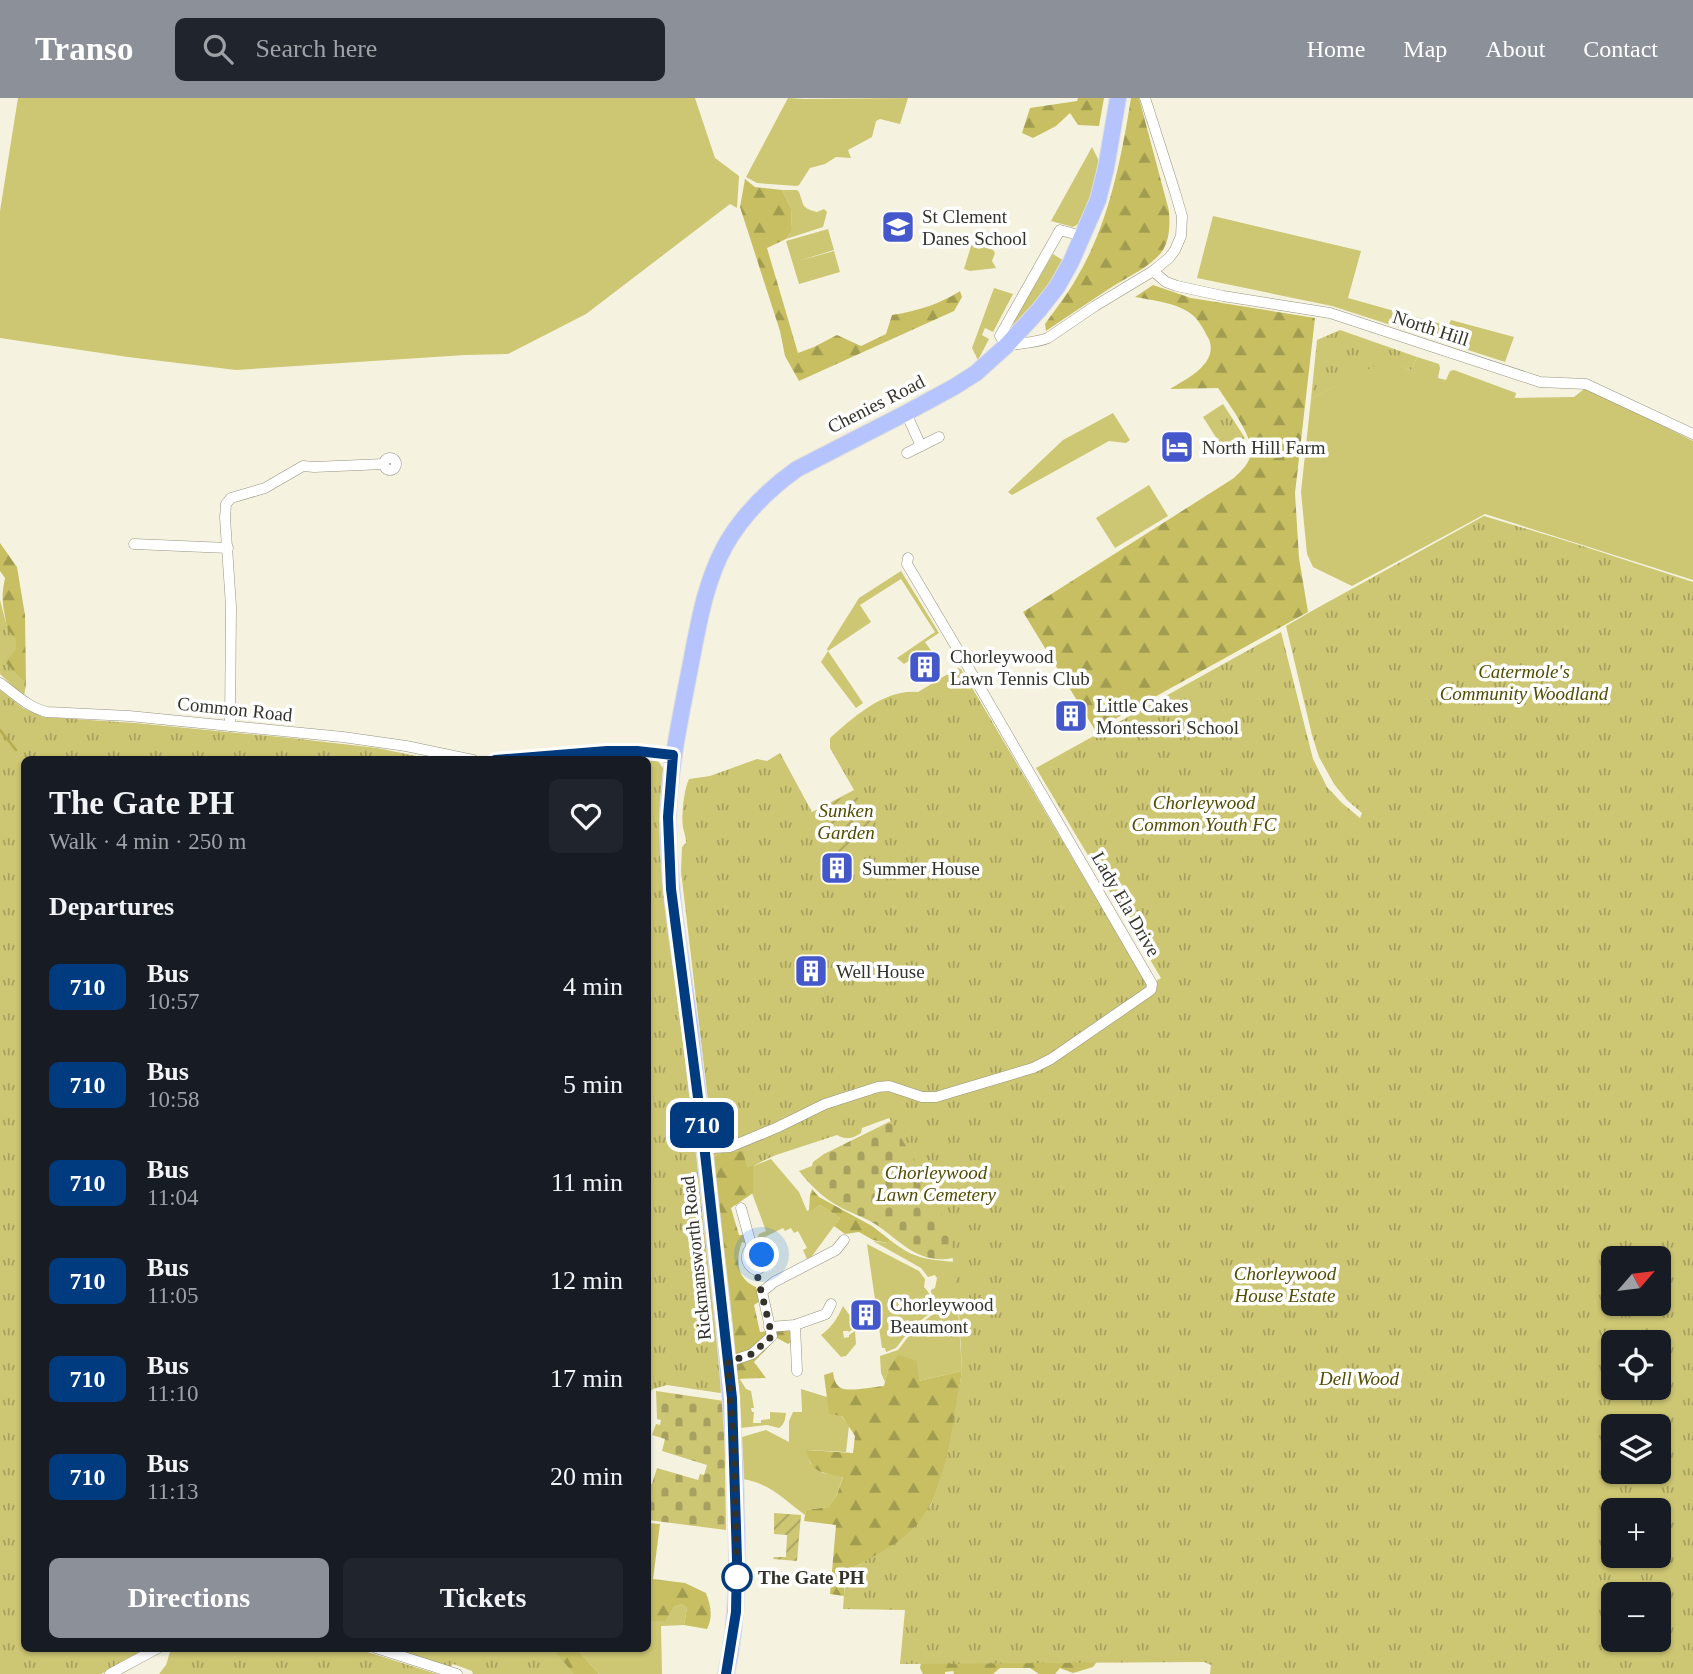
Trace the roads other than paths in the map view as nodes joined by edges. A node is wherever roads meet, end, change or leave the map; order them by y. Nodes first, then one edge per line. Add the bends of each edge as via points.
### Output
1 (1118, 98) edge
2 (1144, 98) edge
3 (1082, 236) junction
4 (1153, 271) junction
5 (1006, 346) junction
6 (906, 413) junction
7 (1693, 434) edge
8 (939, 437) dead end
9 (921, 446) junction
10 (907, 453) dead end
11 (384, 464) dead end
12 (134, 544) dead end
13 (228, 548) junction
14 (908, 558) dead end
15 (0, 682) edge
16 (230, 726) junction
17 (673, 755) junction
18 (454, 756) edge
19 (545, 756) edge
20 (704, 1144) junction
21 (741, 1208) dead end
22 (844, 1240) dead end
23 (762, 1292) junction
24 (831, 1304) dead end
25 (794, 1325) junction
26 (769, 1327) junction
27 (728, 1362) junction
28 (797, 1371) dead end
29 (151, 1652) edge
30 (388, 1652) edge
31 (110, 1674) edge
32 (454, 1674) edge
33 (726, 1674) edge

1 - 3 main road, Chenies Road via 1098,200
2 - 4 street via 1182,216 1175,250
3 - 5 main road, Chenies Road via 1057,288
3 - 5 street via 1060,230 1000,336
4 - 5 street via 1048,338
4 - 7 street, North Hill via 1177,286 1330,313 1540,382 1586,384
5 - 6 main road, Chenies Road via 976,373
6 - 9 street
6 - 17 main road, Chenies Road via 797,468 738,525 704,601
8 - 9 street
9 - 10 street
11 - 13 street via 303,466 265,488 231,498 225,512
12 - 13 street
13 - 16 street
14 - 20 street, Lady Ela Drive via 907,564 1152,984 1151,990 1028,1070 936,1097 877,1087 825,1104 730,1147
15 - 16 street, Common Road via 31,706 47,712
16 - 18 street, Common Road via 343,737
17 - 19 street via 607,751
17 - 20 main road, Rickmansworth Road via 668,817 671,889
20 - 27 main road, Rickmansworth Road
21 - 23 street via 752,1248 747,1259 756,1270
22 - 23 street via 836,1250
23 - 26 street
24 - 25 street via 826,1314
25 - 26 street
25 - 28 street
26 - 27 street via 772,1336 752,1354
27 - 33 main road, Rickmansworth Road via 737,1560 736,1612
29 - 31 street
30 - 32 street

